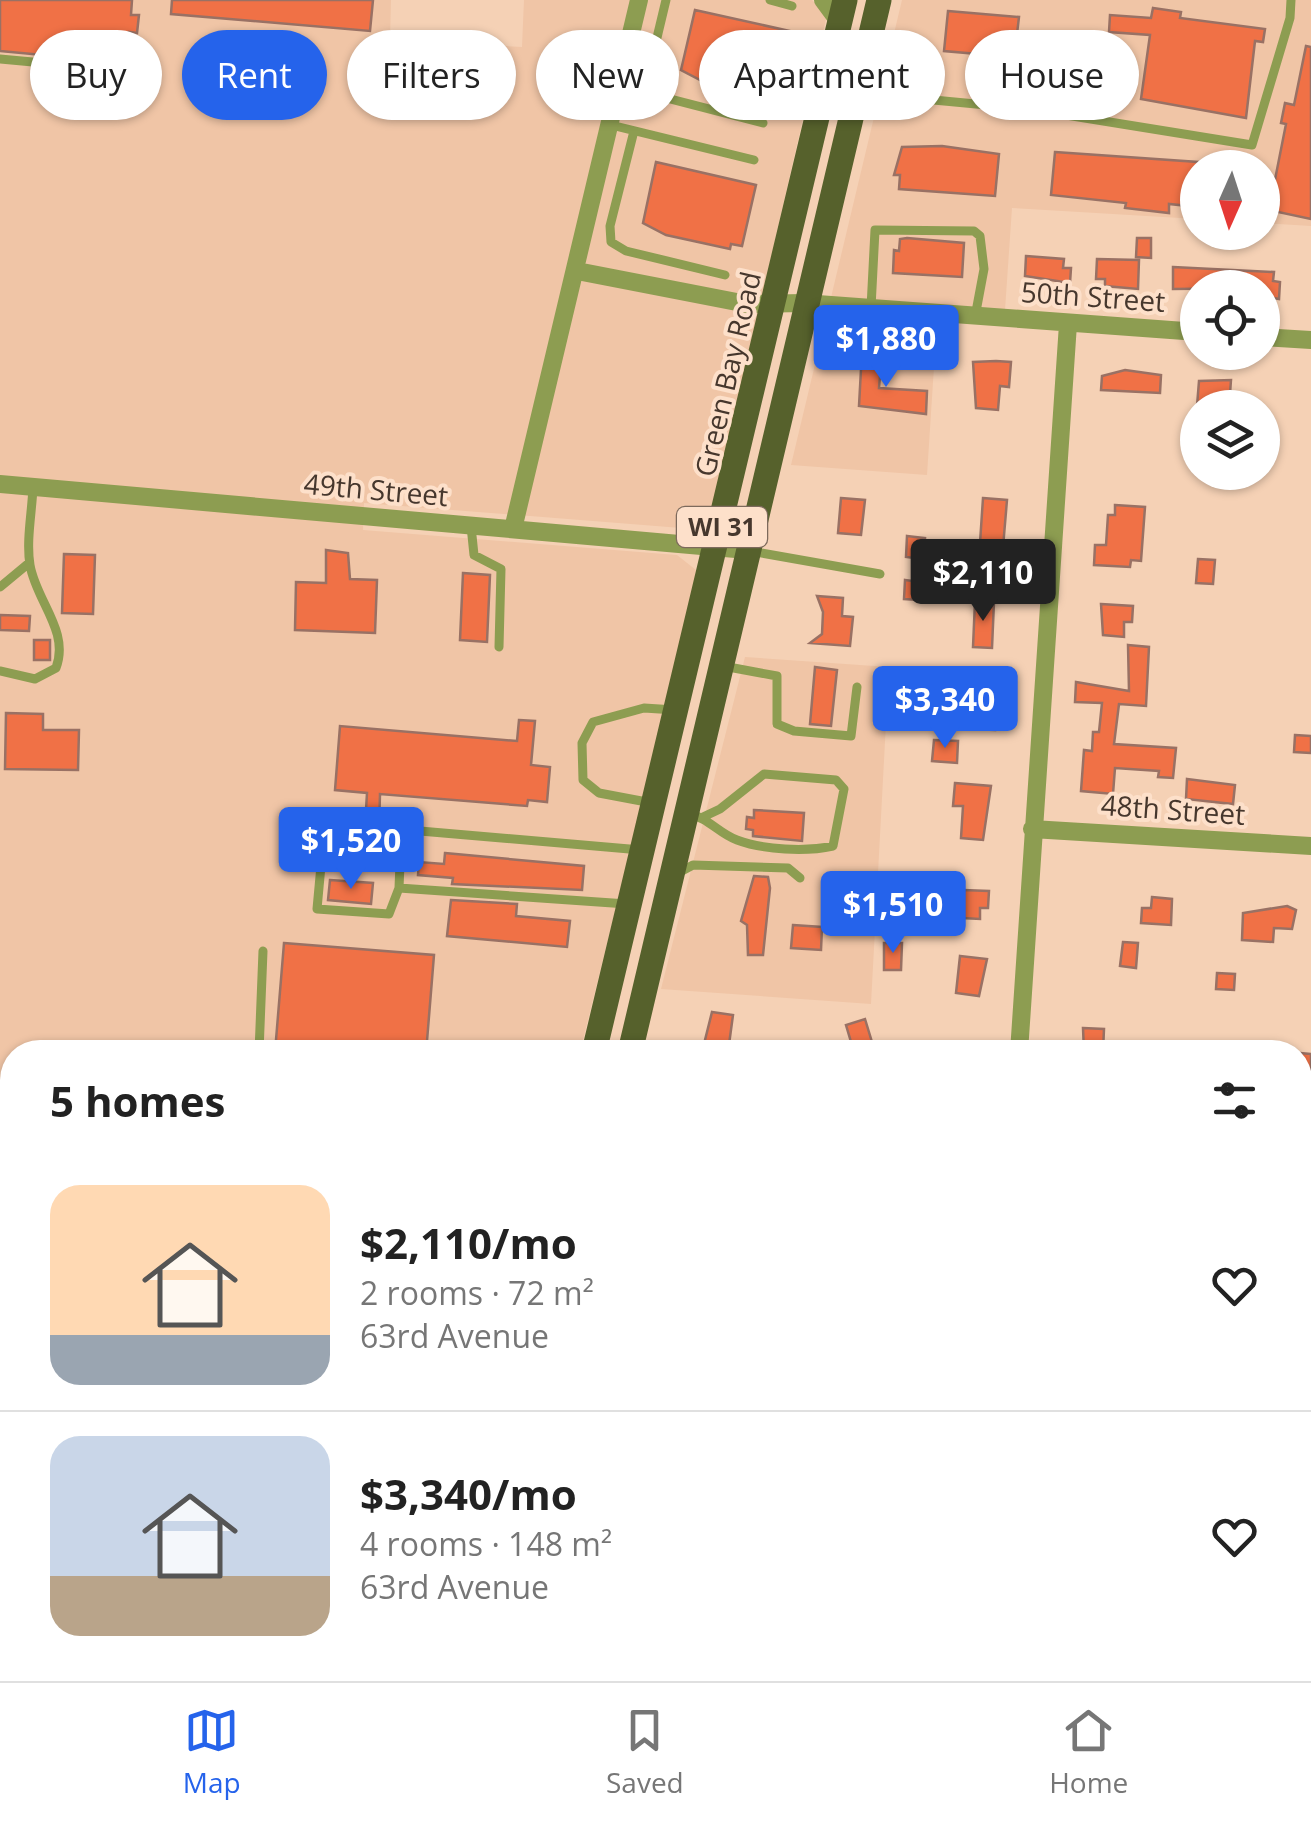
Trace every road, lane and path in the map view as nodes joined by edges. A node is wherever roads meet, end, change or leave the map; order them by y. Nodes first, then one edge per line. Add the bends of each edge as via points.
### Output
1 (639, 0) edge
2 (666, 0) edge
3 (770, 0) edge
4 (823, 0) edge
5 (879, 0) edge
6 (1291, 0) edge
7 (792, 6) dead end
8 (842, 11) edge
9 (632, 30) edge
10 (659, 30) edge
11 (872, 30) edge
12 (0, 60) edge
13 (30, 63) edge
14 (679, 101) edge
15 (945, 101) edge
16 (612, 120) edge
17 (850, 120) edge
18 (763, 122) dead end
19 (611, 125) junction
20 (634, 131) junction
21 (754, 160) dead end
22 (578, 270) junction
23 (725, 275) dead end
24 (804, 303) junction
25 (775, 306) junction
26 (869, 308) junction
27 (975, 316) junction
28 (1068, 324) junction
29 (1180, 331) edge
30 (1280, 338) edge
31 (1311, 340) edge
32 (0, 484) edge
33 (33, 487) junction
34 (472, 526) junction
35 (513, 529) junction
36 (718, 548) junction
37 (747, 550) junction
38 (29, 563) junction
39 (880, 574) dead end
40 (0, 587) edge
41 (498, 647) dead end
42 (720, 666) junction
43 (0, 671) edge
44 (857, 687) dead end
45 (678, 711) junction
46 (655, 803) junction
47 (694, 815) junction
48 (1032, 829) junction
49 (402, 839) junction
50 (1311, 846) edge
51 (644, 851) junction
52 (671, 877) junction
53 (800, 878) dead end
54 (399, 888) junction
55 (630, 905) junction
56 (263, 952) dead end
57 (259, 1040) edge
58 (597, 1040) edge
59 (633, 1040) edge
60 (1021, 1040) edge

1 - 9 street
2 - 10 lane
3 - 7 lane
4 - 8 street
5 - 11 main road, WI 31
6 - 15 lane via 1252,145
8 - 25 main road, Green Bay Road / WI 31
12 - 13 lane
14 - 18 lane
16 - 19 street
17 - 24 main road, WI 31
19 - 20 lane
19 - 22 street
20 - 21 lane
20 - 23 lane via 610,242
22 - 25 street, 50th Street
22 - 35 street
24 - 25 street, 50th Street
24 - 26 street, 50th Street
24 - 37 main road, WI 31
25 - 36 main road, Green Bay Road / WI 31
26 - 27 street, 50th Street
26 - 27 lane via 875,230 974,230 984,269
27 - 28 street, 50th Street
28 - 29 street, 50th Street
28 - 48 street
30 - 31 street
32 - 33 street, 49th Street
33 - 34 street, 49th Street
33 - 38 lane
34 - 35 street, 49th Street
34 - 41 lane via 474,554 501,568
35 - 36 street, 49th Street
36 - 37 street, 49th Street
36 - 45 main road, Green Bay Road / WI 31
37 - 39 lane
37 - 42 main road, WI 31
38 - 40 lane
38 - 43 lane via 61,655 56,668 35,679
42 - 44 lane via 777,676 777,724 794,731 851,736
42 - 47 main road, WI 31
45 - 46 main road, Green Bay Road / WI 31
45 - 46 lane via 616,713 593,722 582,744 583,780 599,793
46 - 51 main road, Green Bay Road / WI 31
47 - 47 lane via 738,840 817,850 833,846 844,788 836,780 764,774 720,809
47 - 52 main road, WI 31
48 - 50 street, 48th Street
48 - 60 street
49 - 51 lane via 420,832
49 - 54 lane
49 - 54 lane via 332,833 323,844 317,909 389,914
51 - 55 main road, Green Bay Road / WI 31
52 - 53 lane via 692,865 788,868
52 - 59 main road, WI 31
54 - 55 lane
55 - 58 main road, Green Bay Road / WI 31
56 - 57 lane

